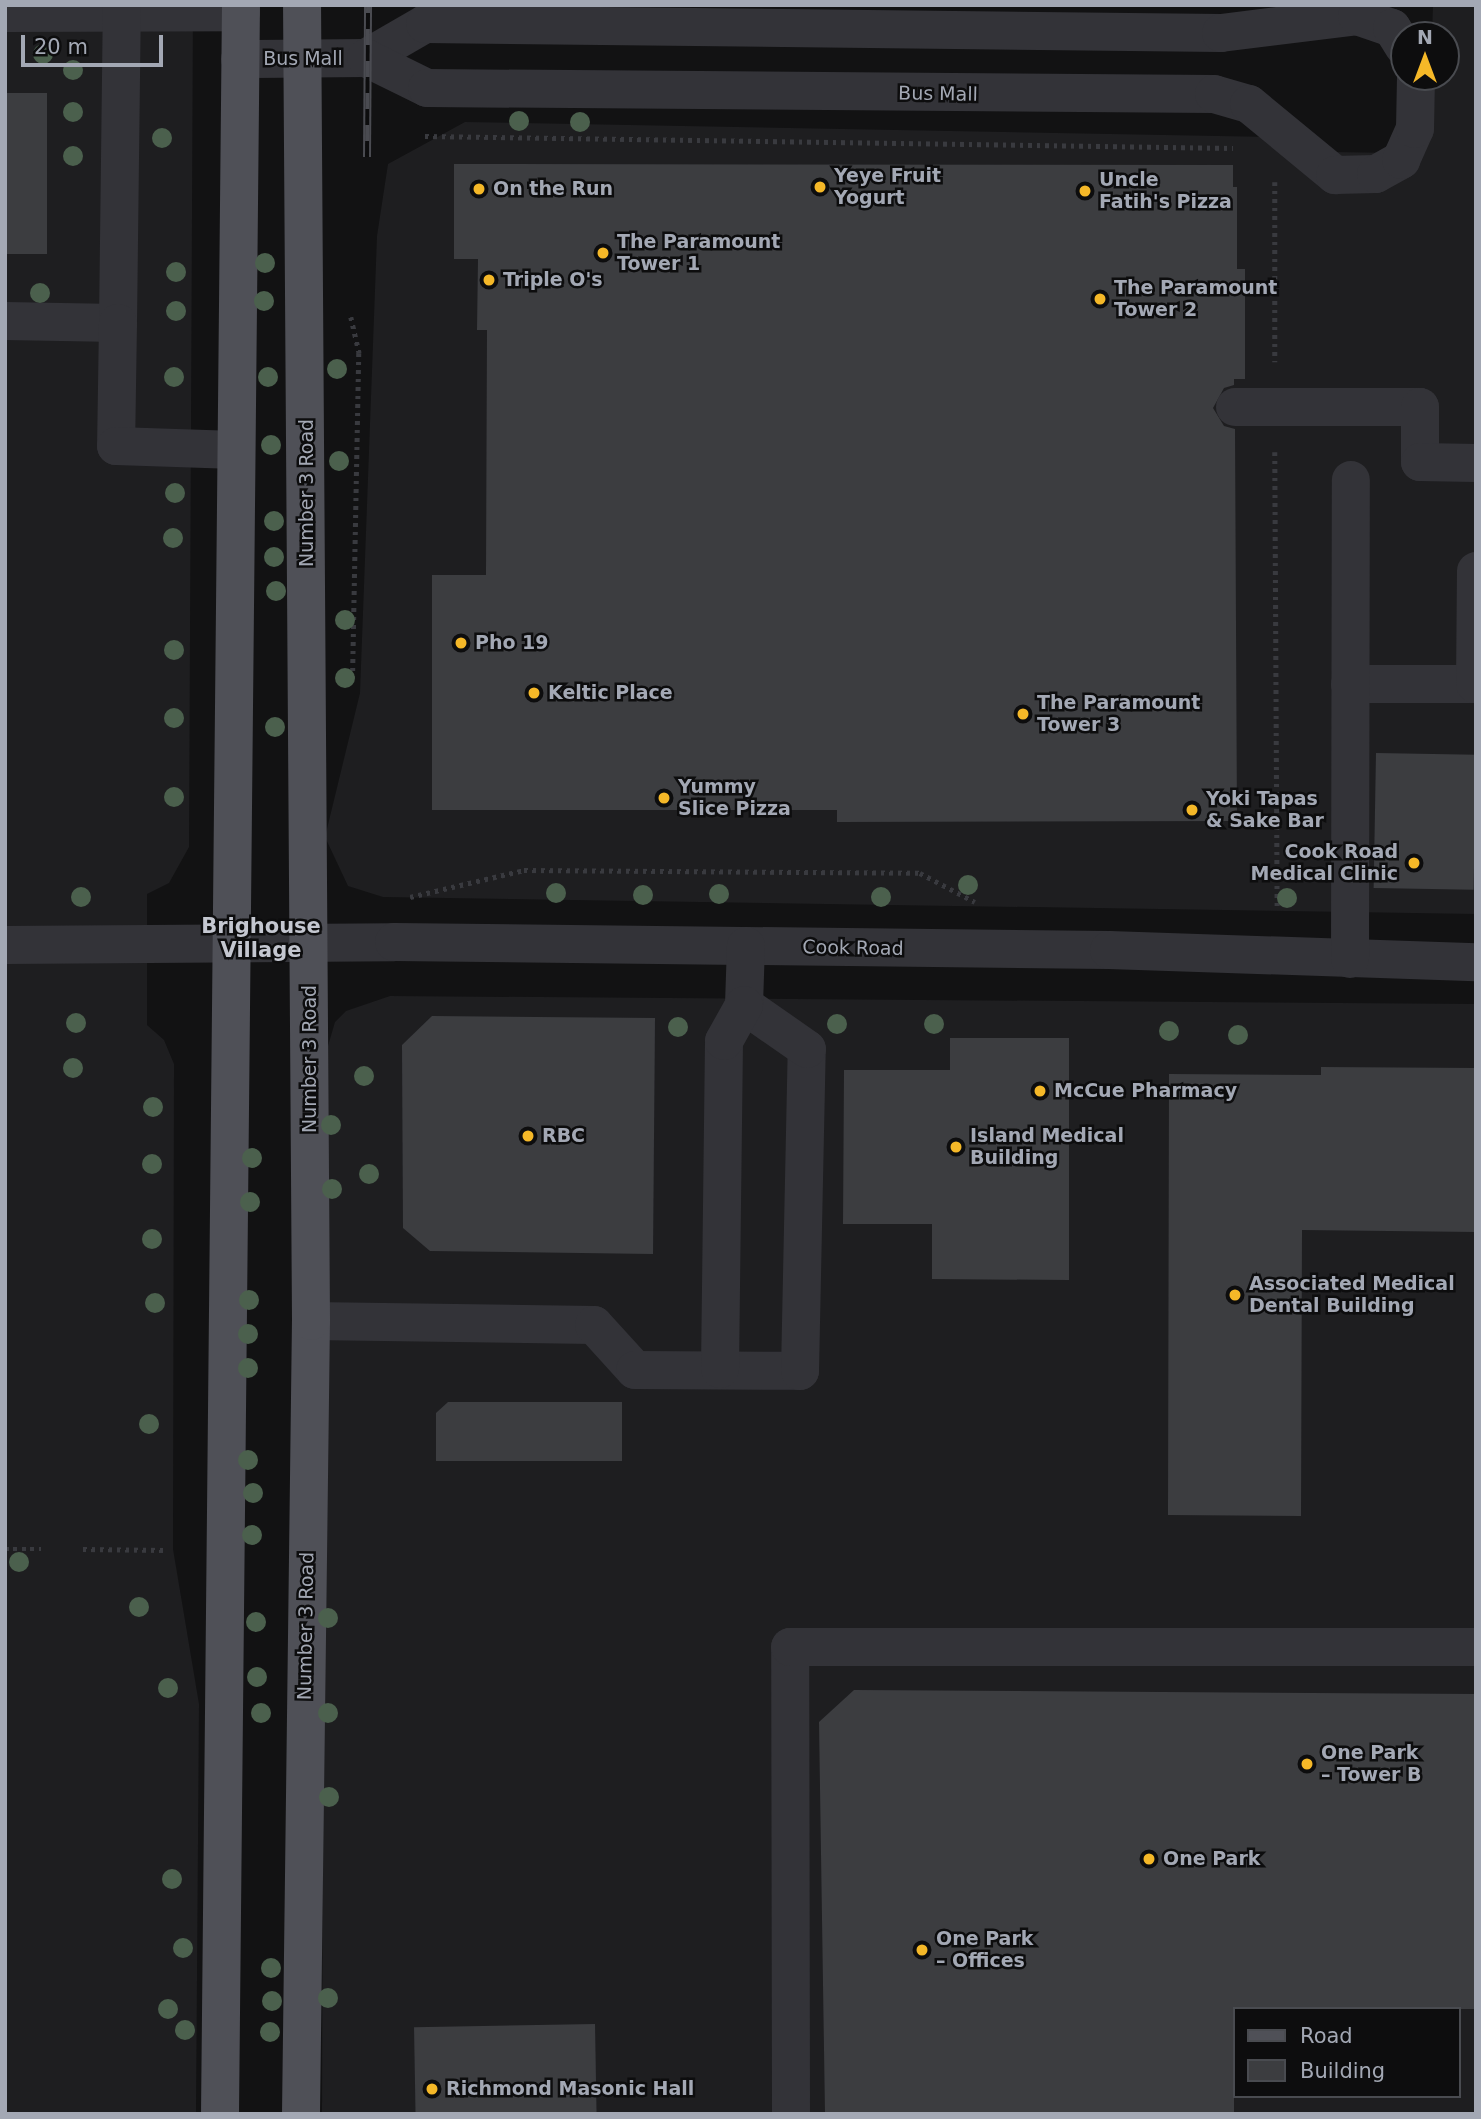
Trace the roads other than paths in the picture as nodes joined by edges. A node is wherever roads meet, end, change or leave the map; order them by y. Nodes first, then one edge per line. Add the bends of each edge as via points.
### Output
1 (302, 5) edge
2 (241, 8) edge
3 (122, 9) edge
4 (5, 13) edge
5 (1390, 26) edge
6 (304, 58) junction
7 (366, 58) junction
8 (240, 59) junction
9 (1416, 91) edge
10 (5, 321) edge
11 (118, 323) junction
12 (1235, 407) dead end
13 (236, 450) junction
14 (1476, 463) edge
15 (1351, 480) dead end
16 (1476, 571) edge
17 (1350, 684) junction
18 (310, 943) junction
19 (5, 945) edge
20 (231, 945) junction
21 (746, 946) junction
22 (1350, 959) junction
23 (1476, 962) edge
24 (744, 1005) junction
25 (311, 1321) junction
26 (720, 1369) junction
27 (1476, 1647) edge
28 (220, 2114) edge
29 (301, 2114) edge
30 (791, 2114) edge

1 - 6 main road, Number 3 Road
2 - 3 street
2 - 8 main road
3 - 4 street
3 - 11 street
5 - 7 street, Bus Mall via 1357,16 1312,19 1276,30 1221,33 425,24
6 - 7 street, Bus Mall
6 - 8 street, Bus Mall
6 - 18 main road, Number 3 Road
7 - 9 street, Bus Mall via 427,88 1214,94 1249,104 1335,175 1376,174 1401,160 1415,129
8 - 13 main road
10 - 11 street
11 - 13 street via 116,446
12 - 14 street via 1420,407 1420,462
13 - 20 main road
15 - 17 street
16 - 17 street via 1475,684
17 - 22 street
18 - 20 street, Cook Road
18 - 21 street, Cook Road
18 - 25 main road, Number 3 Road
19 - 20 street, Cook Road
20 - 28 main road
21 - 22 street, Cook Road via 1109,950
21 - 24 street
22 - 23 street, Cook Road
24 - 26 street via 724,1041
24 - 26 street via 807,1049 800,1371
25 - 26 street via 594,1325 635,1370
25 - 29 main road, Number 3 Road
27 - 30 street via 790,1647

